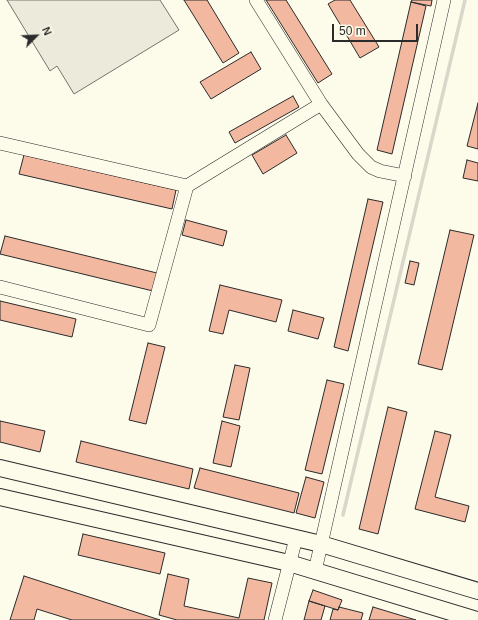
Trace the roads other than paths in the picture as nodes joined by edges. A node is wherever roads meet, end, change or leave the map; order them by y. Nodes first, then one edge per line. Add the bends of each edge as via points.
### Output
1 (256, 0) edge
2 (444, 0) edge
3 (321, 104) junction
4 (0, 142) edge
5 (404, 176) junction
6 (187, 186) junction
7 (0, 287) edge
8 (0, 468) edge
9 (0, 497) edge
10 (296, 538) junction
11 (321, 544) junction
12 (289, 563) junction
13 (314, 571) junction
14 (478, 591) edge
15 (275, 620) edge
16 (477, 620) edge

1 - 3 street
2 - 5 street
3 - 5 street via 371,167
3 - 6 street
4 - 6 street
5 - 11 street
6 - 7 street via 148,325
8 - 10 main road
9 - 12 main road
10 - 11 main road
10 - 12 street
11 - 13 street
11 - 14 main road
12 - 13 main road
12 - 15 street
13 - 16 main road

